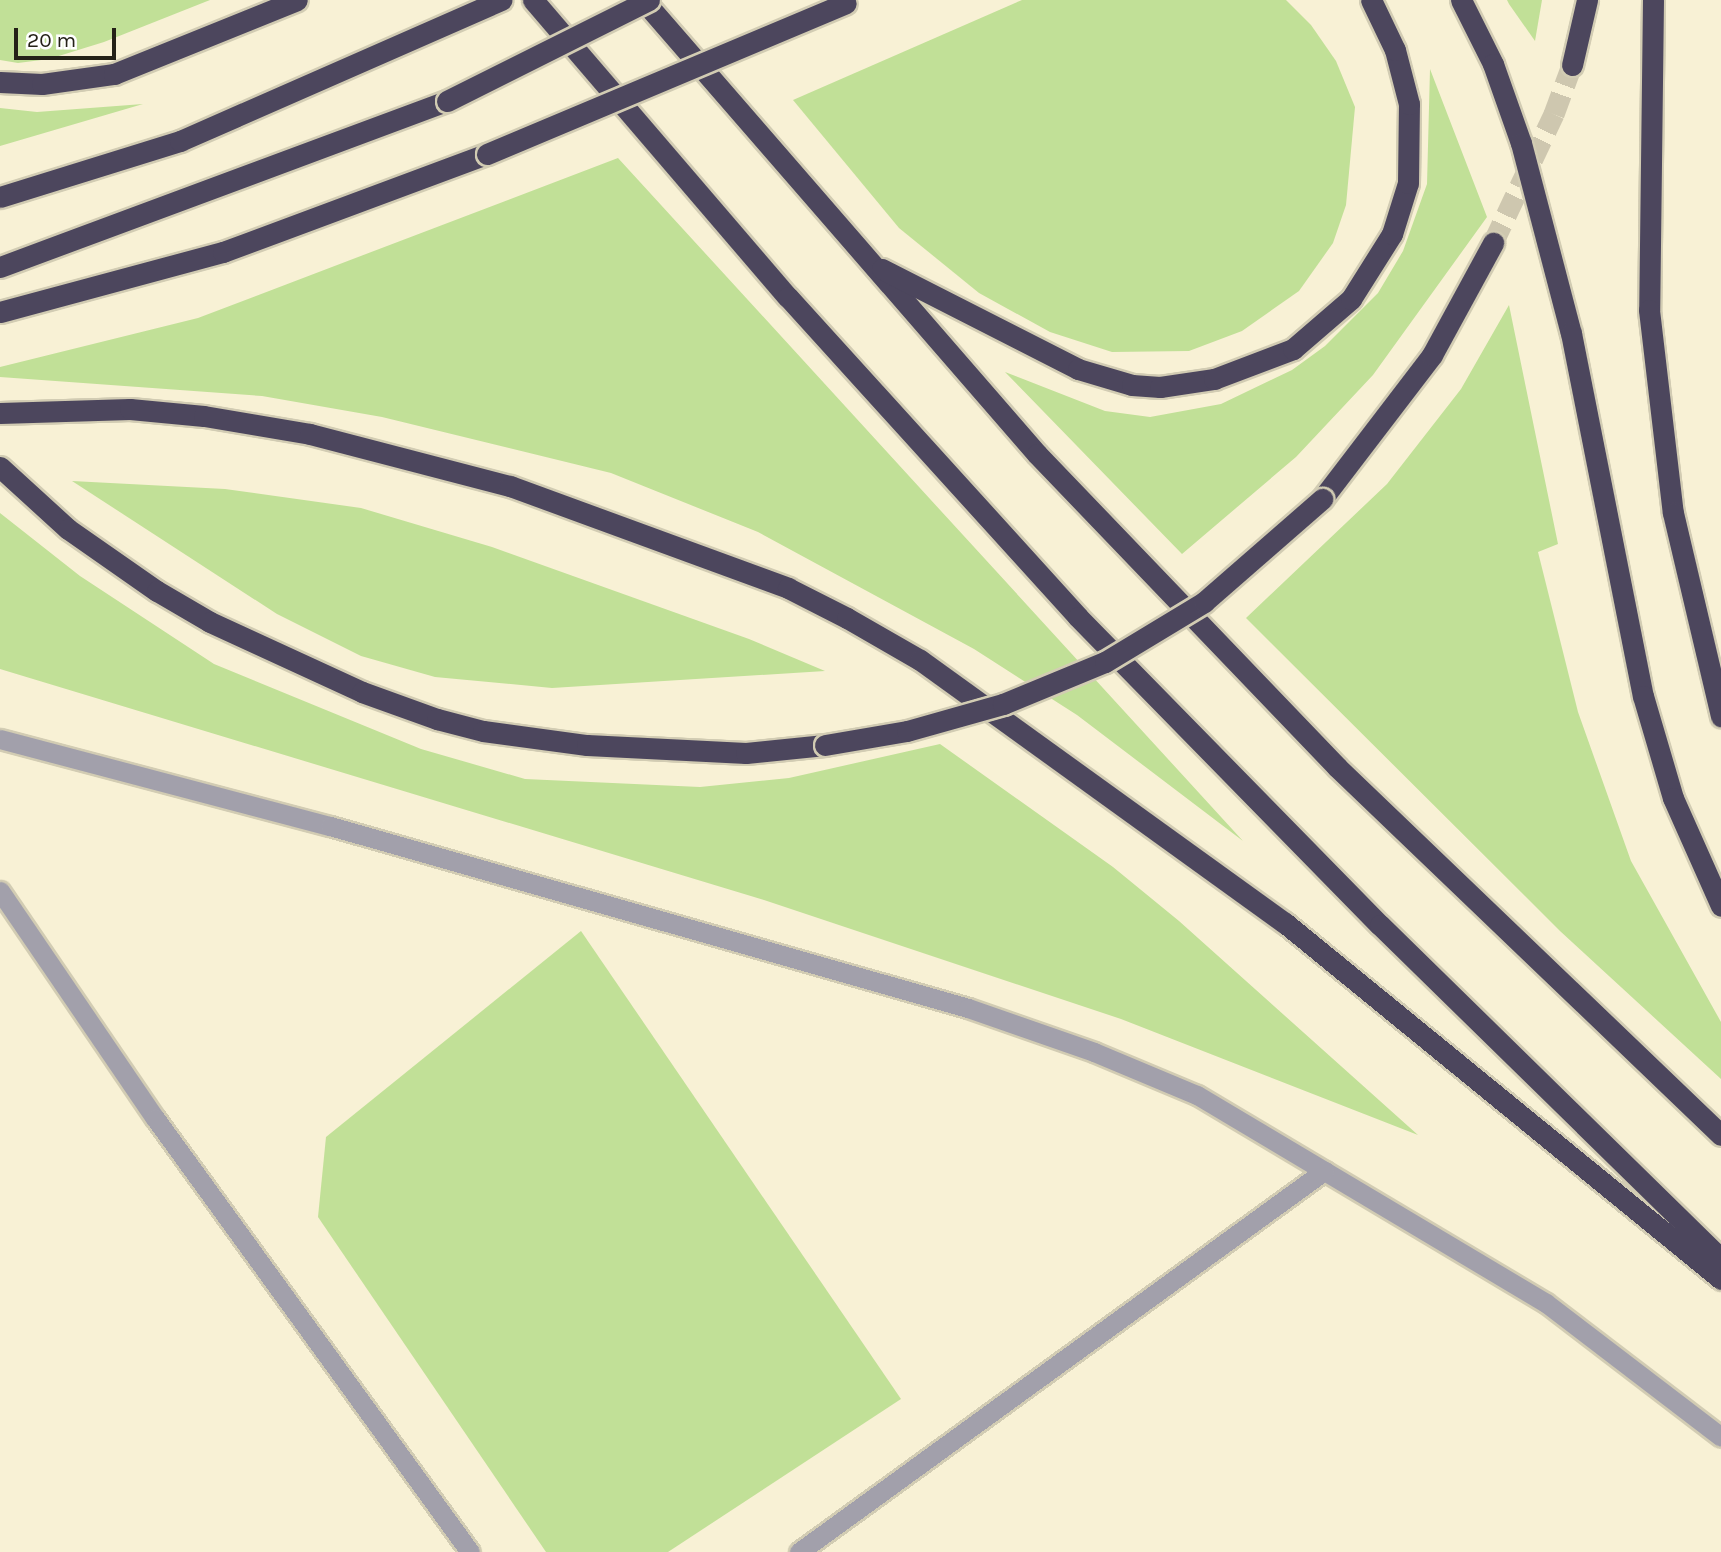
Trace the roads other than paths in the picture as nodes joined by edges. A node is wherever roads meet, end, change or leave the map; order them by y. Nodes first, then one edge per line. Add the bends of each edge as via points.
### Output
1 (298, 0) edge
2 (501, 0) edge
3 (533, 0) edge
4 (643, 0) edge
5 (649, 0) edge
6 (1371, 0) edge
7 (1461, 0) edge
8 (1587, 0) edge
9 (1653, 0) edge
10 (849, 1) edge
11 (1572, 65) tunnel mouth
12 (0, 82) edge
13 (0, 197) edge
14 (1493, 243) tunnel mouth
15 (871, 264) junction
16 (0, 267) edge
17 (0, 312) edge
18 (0, 413) edge
19 (0, 467) edge
20 (1721, 716) edge
21 (0, 739) edge
22 (0, 891) edge
23 (1721, 906) edge
24 (1721, 1135) edge
25 (1324, 1171) junction
26 (1721, 1259) edge
27 (1721, 1279) edge
28 (1721, 1437) edge
29 (470, 1552) edge
30 (799, 1552) edge

1 - 12 highway via 114,74 42,85
2 - 13 highway via 180,141
3 - 26 highway via 797,307 1078,617 1380,925
4 - 15 highway
5 - 16 highway, bridge via 447,101
6 - 15 highway via 1395,50 1409,104 1411,156 1402,209 1380,258 1351,299 1316,333 1276,358 1187,385 1141,386 1105,379
7 - 23 highway via 1489,55 1521,143 1571,333 1643,696 1673,799
8 - 11 highway
9 - 20 highway via 1649,310 1673,513
10 - 17 highway, bridge via 487,154 223,252
14 - 19 highway, bridge via 1433,355 1322,499 1204,602 1105,662 1003,705 907,731 825,745 746,753 587,746 437,719 362,692 188,610 68,529
15 - 24 highway via 1037,454 1337,766
18 - 27 highway via 130,409 204,415 310,434 510,485 788,589 848,618 920,660 1285,923
21 - 25 street via 343,830 968,1008 1197,1095
22 - 29 street via 155,1118
25 - 28 street via 1546,1303
25 - 30 street

